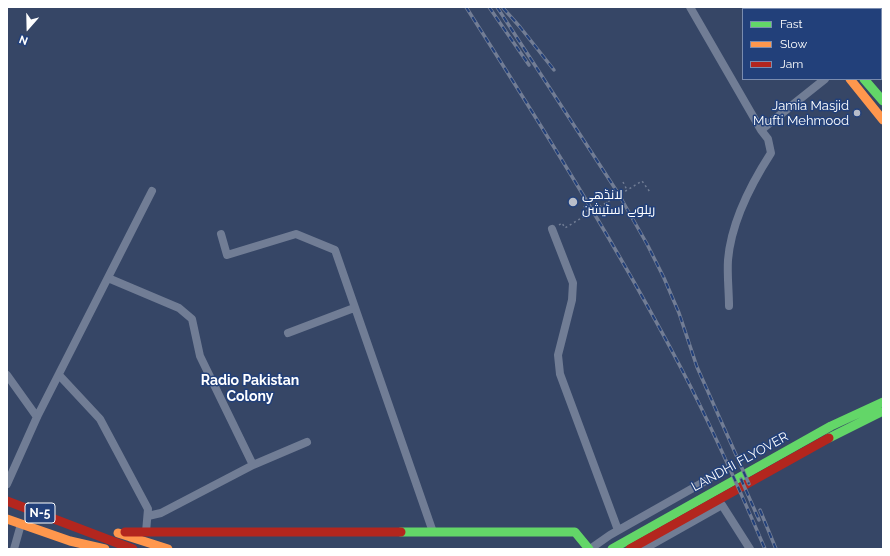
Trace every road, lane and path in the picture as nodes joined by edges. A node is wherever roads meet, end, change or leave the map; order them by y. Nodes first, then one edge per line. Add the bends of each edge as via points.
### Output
1 (690, 7) edge
2 (824, 80) edge
3 (851, 80) edge
4 (865, 80) edge
5 (883, 101) edge
6 (883, 120) edge
7 (761, 130) junction
8 (623, 182) dead end
9 (627, 190) junction
10 (152, 191) dead end
11 (650, 192) dead end
12 (602, 193) dead end
13 (607, 203) junction
14 (584, 206) dead end
15 (589, 214) junction
16 (562, 223) dead end
17 (552, 229) dead end
18 (221, 234) dead end
19 (108, 278) junction
20 (729, 306) dead end
21 (354, 308) junction
22 (288, 333) dead end
23 (7, 374) edge
24 (59, 375) junction
25 (883, 402) edge
26 (883, 411) edge
27 (37, 417) junction
28 (307, 442) dead end
29 (253, 466) junction
30 (709, 479) dead end
31 (7, 484) edge
32 (7, 501) edge
33 (148, 516) junction
34 (7, 519) edge
35 (21, 524) junction
36 (74, 525) junction
37 (618, 530) junction
38 (114, 532) junction
39 (146, 532) junction
40 (433, 532) junction
41 (73, 544) edge
42 (14, 549) edge
43 (90, 549) edge
44 (105, 549) edge
45 (133, 549) edge
46 (168, 549) edge
47 (590, 549) edge
48 (612, 549) edge
49 (630, 549) edge
50 (644, 549) edge
51 (750, 549) edge

1 - 7 street
2 - 7 street
3 - 6 main road
4 - 5 main road
7 - 20 street via 768,139 771,153 738,214 728,260
8 - 9 path
9 - 11 path via 642,181
9 - 13 path
10 - 19 street
12 - 13 path
13 - 15 path
14 - 15 path
15 - 16 path via 565,228
17 - 37 street via 573,283 572,300 558,355 560,374
18 - 21 street via 226,255 296,234 335,250
19 - 24 street
19 - 29 street via 178,308 192,319 200,356
21 - 22 street
21 - 40 street
23 - 27 street
24 - 27 street
24 - 33 street via 100,419 148,509
25 - 48 main road, LANDHI FLYOVER via 824,430
26 - 49 main road, LANDHI FLYOVER
27 - 31 street
28 - 29 street
29 - 33 street via 161,513
30 - 37 street
32 - 36 main road, N-5
33 - 39 street
34 - 35 main road, N-5
35 - 41 main road, N-5
35 - 42 street
36 - 38 main road
36 - 45 main road, N-5
37 - 47 street
38 - 39 main road
38 - 46 main road
39 - 40 main road
40 - 47 main road via 575,532
41 - 43 main road
41 - 44 main road, N-5
50 - 51 street via 722,505

